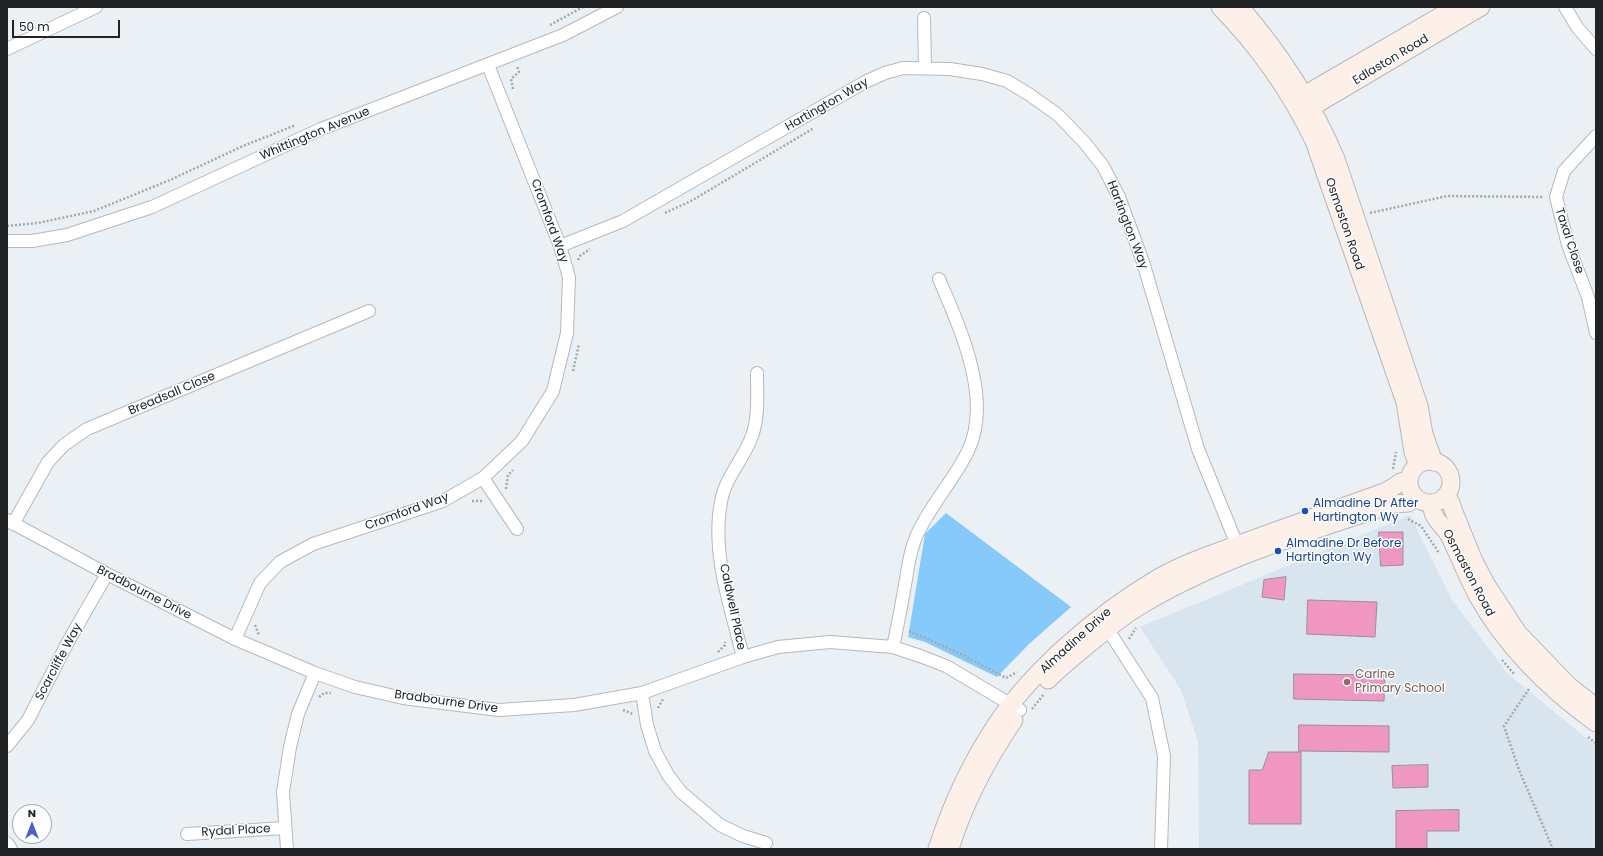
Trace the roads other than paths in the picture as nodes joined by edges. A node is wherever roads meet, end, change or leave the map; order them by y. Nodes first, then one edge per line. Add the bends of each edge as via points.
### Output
1 (96, 7) edge
2 (617, 7) edge
3 (1220, 7) edge
4 (1240, 7) edge
5 (1481, 7) edge
6 (1565, 7) edge
7 (1451, 12) edge
8 (924, 18) dead end
9 (7, 49) edge
10 (1596, 49) edge
11 (488, 65) junction
12 (925, 68) junction
13 (1302, 104) junction
14 (1596, 136) edge
15 (7, 241) edge
16 (560, 246) junction
17 (940, 279) dead end
18 (369, 310) dead end
19 (1596, 333) edge
20 (757, 372) dead end
21 (1426, 464) junction
22 (483, 478) junction
23 (1409, 480) junction
24 (1415, 497) junction
25 (1439, 499) junction
26 (10, 522) edge
27 (517, 529) dead end
28 (1239, 550) junction
29 (107, 574) junction
30 (1104, 622) junction
31 (235, 639) junction
32 (893, 647) junction
33 (743, 657) junction
34 (315, 673) junction
35 (642, 693) junction
36 (1596, 707) edge
37 (1020, 709) junction
38 (1596, 724) edge
39 (7, 746) edge
40 (285, 828) junction
41 (186, 834) dead end
42 (7, 843) edge
43 (766, 843) dead end
44 (11, 849) edge
45 (287, 849) edge
46 (937, 849) edge
47 (950, 849) edge
48 (1161, 849) edge

1 - 9 street
2 - 11 street, Whittington Avenue via 563,35
3 - 13 street, Osmaston Road via 1256,46
4 - 13 street, Osmaston Road via 1273,48
5 - 7 street, Edlaston Road
6 - 10 street via 1576,28
7 - 13 street, Edlaston Road
8 - 12 street
11 - 15 street, Whittington Avenue via 321,129 152,207 67,235 32,241
11 - 16 street, Cromford Way
12 - 16 street, Hartington Way via 903,68 866,82 623,221
12 - 28 street, Hartington Way via 982,74 1006,81 1058,115 1103,166 1119,197 1143,262 1198,449
13 - 21 street, Osmaston Road via 1405,402 1413,452
13 - 21 street, Osmaston Road via 1323,128 1336,159 1419,406
14 - 19 street, Taxal Close via 1564,171 1556,197 1568,245 1588,297
16 - 22 street, Cromford Way via 569,277 567,333 553,391 522,442
17 - 32 street via 968,353 975,386 977,423 969,450 922,524 909,556
18 - 26 street, Breadsall Close via 87,429 64,445 48,462
20 - 33 street, Caldwell Place via 756,416 752,436 726,483 719,525 726,589
21 - 23 street via 1412,472
21 - 25 street via 1445,468 1449,475 1451,483
22 - 27 street
22 - 31 street, Cromford Way via 443,501 313,544 280,562 260,583
23 - 24 street via 1410,489
23 - 28 street, Almadine Drive via 1388,491
24 - 25 street via 1423,502
24 - 28 street, Almadine Drive via 1408,502 1393,504
25 - 36 street, Osmaston Road via 1451,502 1474,561 1518,633 1569,686
25 - 38 street, Osmaston Road via 1433,514 1449,534 1477,596 1503,634 1549,685
26 - 29 street, Bradbourne Drive
28 - 30 street, Almadine Drive via 1206,557 1159,578
29 - 31 street, Bradbourne Drive
29 - 39 street, Scarcliffe Way via 69,640 28,720
30 - 37 street, Almadine Drive via 1062,650
30 - 48 street via 1152,698 1164,756
31 - 34 street, Bradbourne Drive
32 - 33 street, Bradbourne Drive via 830,642 778,647
32 - 37 street, Bradbourne Drive via 946,666
33 - 35 street, Bradbourne Drive
34 - 35 street, Bradbourne Drive via 355,687 403,698 499,710 574,705
34 - 40 street via 298,714 290,747 283,792
35 - 43 street via 655,751 681,792 720,825
37 - 46 street, Almadine Drive via 990,733 966,775
37 - 47 street, Almadine Drive via 975,785
40 - 41 street, Rydal Place
40 - 45 street
42 - 44 street

